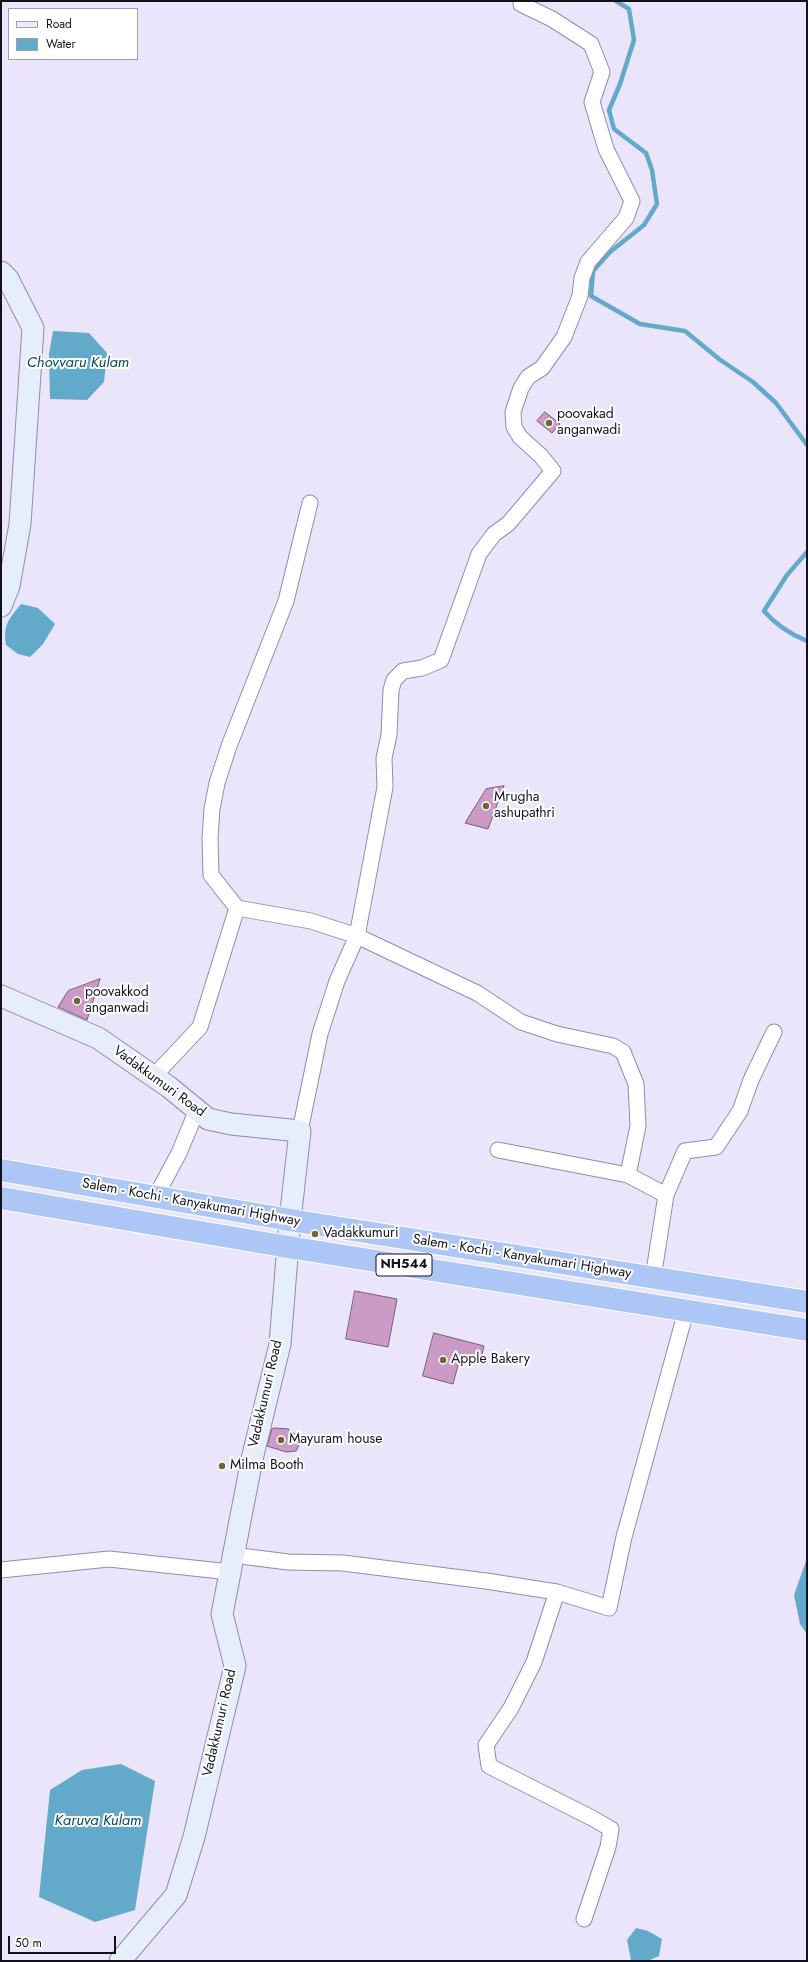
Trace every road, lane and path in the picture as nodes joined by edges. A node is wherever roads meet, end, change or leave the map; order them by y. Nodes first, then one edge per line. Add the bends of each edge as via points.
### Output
1 (521, 1) edge
2 (1, 272) edge
3 (310, 503) dead end
4 (1, 606) edge
5 (237, 908) junction
6 (357, 936) junction
7 (1, 996) edge
8 (774, 1032) dead end
9 (154, 1076) junction
10 (197, 1110) junction
11 (300, 1131) junction
12 (498, 1150) dead end
13 (1, 1170) edge
14 (628, 1175) junction
15 (666, 1195) junction
16 (1, 1198) edge
17 (156, 1198) junction
18 (290, 1220) junction
19 (288, 1247) junction
20 (653, 1278) junction
21 (807, 1302) edge
22 (686, 1310) junction
23 (807, 1330) edge
24 (231, 1563) junction
25 (1, 1570) edge
26 (557, 1592) junction
27 (584, 1919) dead end
28 (120, 1961) edge

1 - 6 street via 521,4 552,19 591,44 602,72 592,102 606,149 632,201 626,218 588,262 582,278 580,296 564,337 542,368 528,377 521,388 513,412 514,427 520,437 553,471 512,520 494,534 479,554 441,660 403,672 394,680 391,690 389,735 384,758 385,787
2 - 4 street via 8,279 33,328 20,524 9,586
3 - 5 street via 286,601 229,746 212,809 211,874
5 - 6 street via 311,921
5 - 9 street via 200,1027
6 - 11 street via 337,981 320,1034
6 - 14 street via 477,994 521,1022 557,1034 613,1046 623,1052 636,1084 638,1126
7 - 9 street, Vadakkumuri Road via 98,1038
8 - 15 street via 751,1080 740,1111 716,1148 684,1151
9 - 10 street, Vadakkumuri Road
10 - 11 street, Vadakkumuri Road via 208,1119 232,1124
10 - 17 street
11 - 18 street, Vadakkumuri Road
12 - 14 street
13 - 17 highway, Salem - Kochi - Kanyakumari Highway / NH544
14 - 15 street
15 - 20 street
16 - 19 highway, Salem - Kochi - Kanyakumari Highway / NH544
17 - 18 highway, Salem - Kochi - Kanyakumari Highway / NH544
18 - 19 street, Vadakkumuri Road
18 - 20 highway, Salem - Kochi - Kanyakumari Highway / NH544
19 - 22 highway, Salem - Kochi - Kanyakumari Highway / NH544
19 - 24 street, Vadakkumuri Road via 280,1344 252,1459
20 - 21 highway, Salem - Kochi - Kanyakumari Highway / NH544
22 - 23 highway, Salem - Kochi - Kanyakumari Highway / NH544
22 - 26 street via 624,1537 609,1608
24 - 25 street via 109,1559
24 - 26 street via 343,1563
24 - 28 street, Vadakkumuri Road via 222,1614 235,1666 194,1837 176,1896
26 - 27 street via 534,1662 511,1708 486,1745 488,1766 611,1829 608,1847

